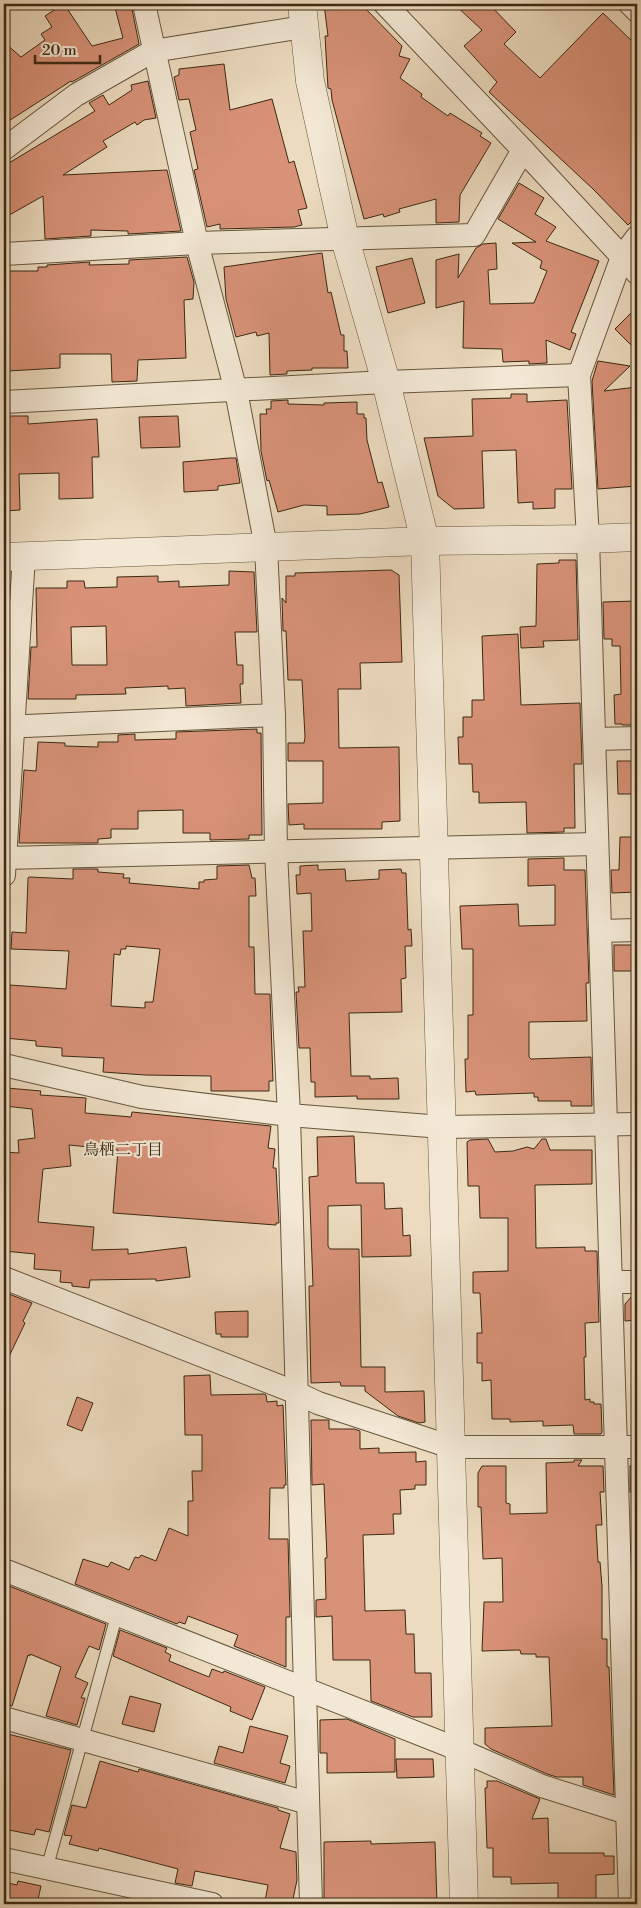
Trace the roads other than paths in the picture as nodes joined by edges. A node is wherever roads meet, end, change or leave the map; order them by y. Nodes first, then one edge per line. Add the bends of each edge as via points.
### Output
1 (144, 4) edge
2 (385, 4) edge
3 (630, 4) edge
4 (637, 11) edge
5 (302, 15) edge
6 (153, 51) junction
7 (4, 148) edge
8 (524, 150) junction
9 (637, 237) edge
10 (345, 239) junction
11 (197, 244) junction
12 (4, 254) edge
13 (630, 265) edge
14 (578, 375) junction
15 (386, 382) junction
16 (236, 391) junction
17 (4, 402) edge
18 (637, 537) edge
19 (588, 539) junction
20 (424, 541) junction
21 (266, 547) junction
22 (14, 556) edge
23 (274, 715) junction
24 (9, 727) edge
25 (637, 738) edge
26 (594, 740) junction
27 (597, 844) junction
28 (433, 848) junction
29 (276, 852) junction
30 (4, 864) edge
31 (637, 930) edge
32 (600, 931) junction
33 (4, 1065) edge
34 (289, 1115) junction
35 (606, 1124) junction
36 (637, 1124) edge
37 (442, 1127) junction
38 (4, 1278) edge
39 (611, 1282) junction
40 (637, 1282) edge
41 (297, 1393) junction
42 (451, 1447) junction
43 (627, 1447) edge
44 (4, 1570) edge
45 (117, 1614) junction
46 (630, 1645) edge
47 (304, 1690) junction
48 (4, 1718) edge
49 (82, 1740) junction
50 (460, 1750) junction
51 (308, 1803) junction
52 (632, 1813) edge
53 (4, 1859) edge
54 (47, 1868) junction
55 (212, 1904) edge
56 (311, 1904) edge
57 (464, 1904) edge
58 (630, 1904) edge

1 - 6 street
2 - 8 street
3 - 4 street
5 - 6 street
5 - 10 street via 310,81
6 - 7 street via 76,96
6 - 11 street
8 - 10 street via 474,234
8 - 13 street
9 - 13 street
10 - 11 street
10 - 15 street
11 - 12 street
11 - 16 street
13 - 14 street
14 - 15 street
14 - 19 street
15 - 16 street
15 - 20 street
16 - 17 street
16 - 21 street
18 - 19 street
19 - 20 street
19 - 26 street
20 - 21 street
20 - 28 street
21 - 22 street
21 - 23 street
22 - 24 street
23 - 24 street
23 - 29 street
24 - 30 street
25 - 26 street
26 - 27 street
27 - 28 street
27 - 32 street
28 - 29 street
28 - 37 street
29 - 30 street
29 - 34 street
31 - 32 street
32 - 35 street
33 - 34 street via 142,1098
34 - 37 street
34 - 41 street
35 - 36 street
35 - 37 street
35 - 39 street
37 - 42 street
38 - 41 street
39 - 40 street
39 - 43 street
41 - 42 street
41 - 47 street
42 - 43 street
42 - 50 street
43 - 46 street
44 - 45 street
45 - 47 street
45 - 49 lane
46 - 52 street
47 - 50 street
47 - 51 street
48 - 49 street
49 - 51 street
49 - 54 lane
50 - 52 street via 542,1786
50 - 57 street
51 - 56 street
52 - 58 street
53 - 54 street
54 - 55 street

